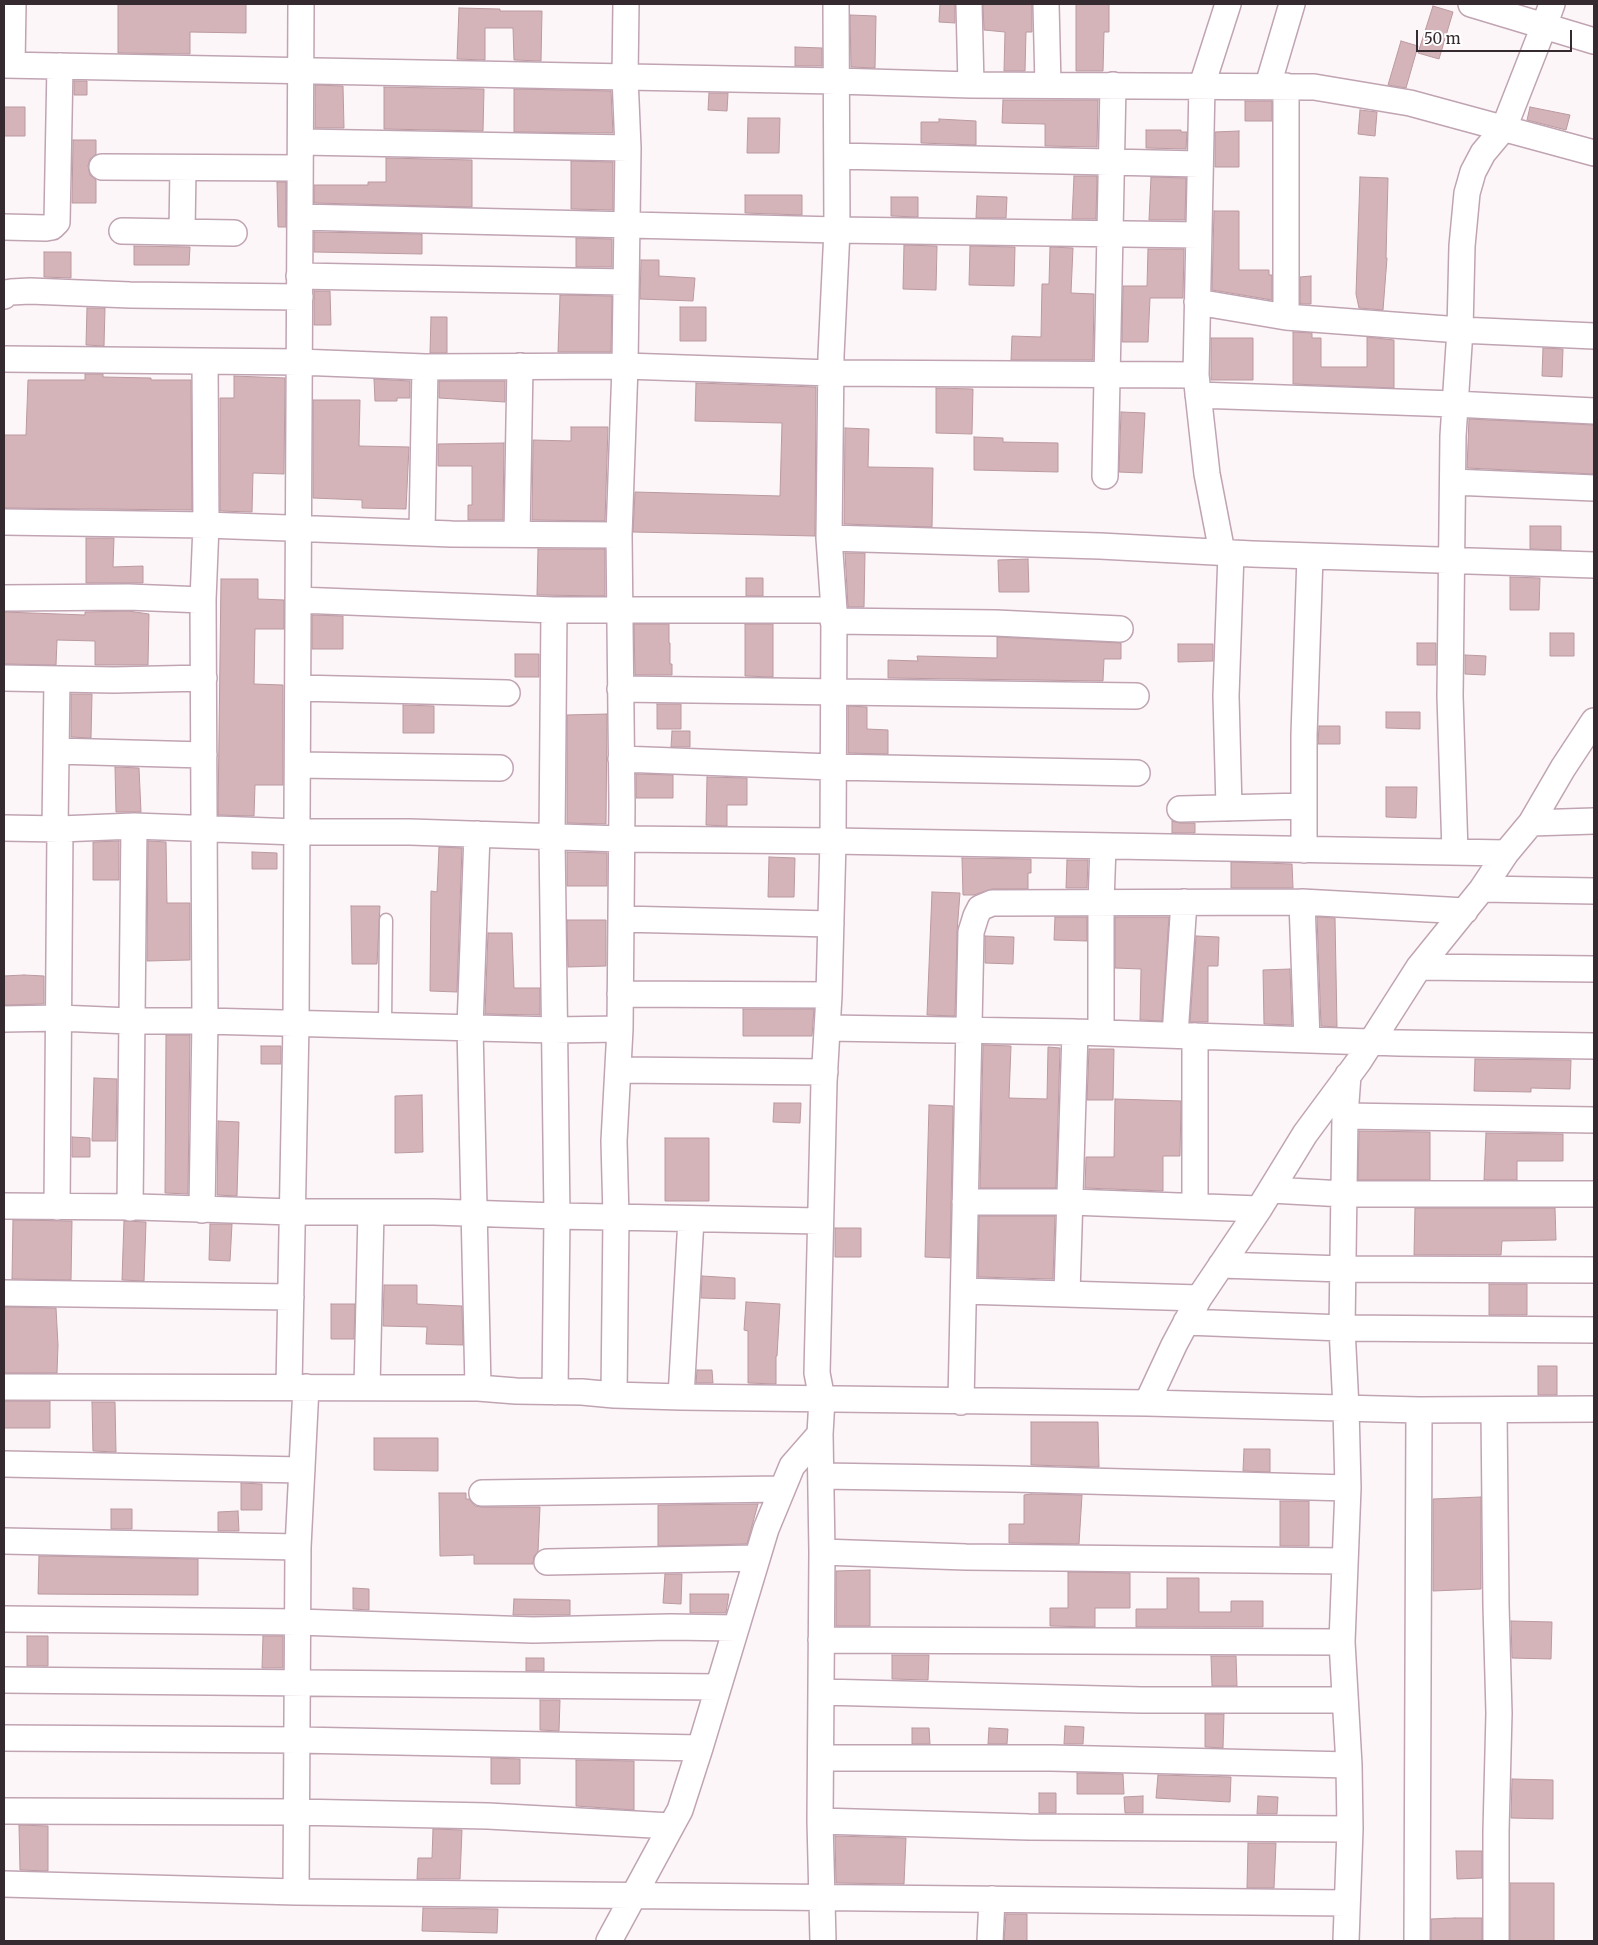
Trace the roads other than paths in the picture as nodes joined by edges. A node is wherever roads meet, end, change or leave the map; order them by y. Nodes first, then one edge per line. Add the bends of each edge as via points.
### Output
1 (13, 4) edge
2 (301, 4) edge
3 (626, 4) edge
4 (836, 4) edge
5 (969, 4) edge
6 (1046, 4) edge
7 (1228, 4) edge
8 (1292, 4) edge
9 (1471, 4) edge
10 (1548, 15) edge
11 (1594, 41) edge
12 (8, 65) edge
13 (60, 66) junction
14 (300, 71) junction
15 (626, 77) junction
16 (836, 81) junction
17 (971, 85) junction
18 (1048, 85) junction
19 (1113, 85) junction
20 (1202, 85) junction
21 (1277, 86) junction
22 (1504, 128) junction
23 (302, 142) junction
24 (628, 148) junction
25 (1594, 153) edge
26 (837, 156) junction
27 (1112, 162) junction
28 (1199, 164) junction
29 (102, 167) dead end
30 (183, 168) junction
31 (300, 168) junction
32 (300, 217) junction
33 (626, 224) junction
34 (4, 226) edge
35 (837, 230) junction
36 (122, 231) dead end
37 (182, 232) junction
38 (234, 233) dead end
39 (1111, 234) junction
40 (1198, 235) junction
41 (626, 282) junction
42 (300, 286) junction
43 (4, 296) edge
44 (1197, 302) junction
45 (1286, 317) junction
46 (1460, 330) junction
47 (1594, 336) edge
48 (4, 359) edge
49 (205, 362) junction
50 (299, 362) junction
51 (520, 366) junction
52 (625, 366) junction
53 (425, 367) junction
54 (831, 373) junction
55 (1108, 374) junction
56 (1197, 385) junction
57 (1454, 404) junction
58 (1594, 410) edge
59 (1105, 476) dead end
60 (1453, 482) junction
61 (1594, 488) edge
62 (4, 522) edge
63 (206, 525) junction
64 (298, 528) junction
65 (422, 532) junction
66 (517, 534) junction
67 (619, 536) junction
68 (829, 538) junction
69 (1227, 553) junction
70 (1310, 556) junction
71 (1452, 560) junction
72 (1594, 565) edge
73 (4, 598) edge
74 (203, 600) junction
75 (298, 600) junction
76 (554, 610) junction
77 (619, 610) junction
78 (834, 615) junction
79 (1120, 628) dead end
80 (4, 678) edge
81 (57, 678) junction
82 (204, 678) junction
83 (298, 688) junction
84 (620, 689) junction
85 (832, 691) junction
86 (507, 693) dead end
87 (1136, 696) dead end
88 (1594, 721) edge
89 (1587, 741) edge
90 (56, 752) junction
91 (204, 755) junction
92 (621, 760) junction
93 (298, 765) junction
94 (500, 768) dead end
95 (832, 768) junction
96 (1137, 773) dead end
97 (1304, 806) junction
98 (1229, 808) junction
99 (1180, 810) dead end
100 (1594, 822) edge
101 (1531, 823) junction
102 (134, 826) junction
103 (4, 828) edge
104 (204, 828) junction
105 (57, 829) junction
106 (297, 832) junction
107 (477, 834) junction
108 (552, 838) junction
109 (621, 839) junction
110 (833, 841) junction
111 (1103, 846) junction
112 (1304, 850) junction
113 (1455, 852) junction
114 (1506, 853) junction
115 (1482, 889) junction
116 (1594, 891) edge
117 (1184, 902) junction
118 (1302, 902) junction
119 (1100, 903) junction
120 (1464, 910) junction
121 (620, 919) junction
122 (386, 920) dead end
123 (831, 924) junction
124 (1419, 968) junction
125 (1594, 969) edge
126 (620, 994) junction
127 (829, 995) junction
128 (59, 1018) junction
129 (4, 1019) edge
130 (130, 1021) junction
131 (204, 1021) junction
132 (296, 1023) junction
133 (384, 1025) junction
134 (470, 1027) junction
135 (828, 1028) junction
136 (620, 1029) junction
137 (554, 1030) junction
138 (968, 1030) junction
139 (1075, 1032) junction
140 (1101, 1033) junction
141 (1185, 1035) junction
142 (1307, 1040) junction
143 (1372, 1041) junction
144 (1594, 1046) edge
145 (618, 1070) junction
146 (825, 1072) junction
147 (1348, 1075) junction
148 (1345, 1116) junction
149 (1594, 1120) edge
150 (1344, 1194) junction
151 (1594, 1194) edge
152 (1265, 1200) junction
153 (965, 1202) junction
154 (1070, 1202) junction
155 (4, 1206) edge
156 (1196, 1206) junction
157 (57, 1208) junction
158 (130, 1208) junction
159 (202, 1210) junction
160 (292, 1212) junction
161 (371, 1212) junction
162 (474, 1214) junction
163 (557, 1216) junction
164 (616, 1217) junction
165 (691, 1219) junction
166 (820, 1221) junction
167 (1220, 1265) junction
168 (1343, 1269) junction
169 (1594, 1270) edge
170 (964, 1291) junction
171 (4, 1293) edge
172 (1067, 1293) junction
173 (290, 1297) junction
174 (1198, 1298) junction
175 (1186, 1322) junction
176 (1342, 1328) junction
177 (1594, 1330) edge
178 (4, 1387) edge
179 (298, 1387) junction
180 (367, 1387) junction
181 (478, 1388) junction
182 (555, 1392) junction
183 (614, 1395) junction
184 (680, 1397) junction
185 (822, 1399) junction
186 (961, 1402) junction
187 (1147, 1403) junction
188 (1346, 1408) junction
189 (1594, 1409) edge
190 (1419, 1410) junction
191 (1494, 1411) junction
192 (820, 1434) junction
193 (4, 1464) edge
194 (302, 1470) junction
195 (821, 1476) junction
196 (1348, 1488) junction
197 (782, 1489) junction
198 (482, 1493) dead end
199 (4, 1541) edge
200 (298, 1547) junction
201 (822, 1552) junction
202 (757, 1558) junction
203 (1345, 1561) junction
204 (547, 1562) dead end
205 (4, 1620) edge
206 (298, 1622) junction
207 (736, 1628) junction
208 (821, 1640) junction
209 (1342, 1642) junction
210 (4, 1680) edge
211 (298, 1682) junction
212 (718, 1687) junction
213 (822, 1692) junction
214 (1344, 1700) junction
215 (4, 1738) edge
216 (298, 1740) junction
217 (700, 1748) junction
218 (821, 1758) junction
219 (1349, 1764) junction
220 (4, 1811) edge
221 (295, 1812) junction
222 (820, 1822) junction
223 (671, 1826) junction
224 (1350, 1829) junction
225 (4, 1884) edge
226 (296, 1892) junction
227 (633, 1896) junction
228 (822, 1897) junction
229 (992, 1899) junction
230 (1347, 1903) junction
231 (609, 1941) edge
232 (824, 1941) edge
233 (990, 1941) edge
234 (1346, 1941) edge
235 (1417, 1941) edge
236 (1496, 1941) edge

1 - 12 street
2 - 14 street
3 - 15 street
4 - 16 street
5 - 17 street
6 - 18 street
7 - 20 street
8 - 21 street
9 - 10 street
10 - 11 street
10 - 22 street
12 - 13 street
13 - 14 street
13 - 34 street via 57,222 46,228
14 - 15 street
14 - 23 street
15 - 16 street
15 - 24 street
16 - 17 street
16 - 26 street
17 - 18 street
18 - 19 street
19 - 20 street
19 - 27 street
20 - 21 street
20 - 28 street
21 - 22 street via 1314,87 1371,95
21 - 45 street
22 - 25 street
22 - 46 street via 1483,153 1467,193
23 - 24 street
23 - 31 street
24 - 33 street
26 - 27 street
26 - 35 street
27 - 28 street
27 - 39 street
28 - 40 street
29 - 30 street
30 - 31 street
30 - 37 street
31 - 32 street
32 - 33 street
32 - 42 street
33 - 35 street
33 - 41 street
35 - 39 street
35 - 54 street
36 - 37 street
37 - 38 street
39 - 40 street
39 - 55 street
40 - 44 street
41 - 42 street
41 - 52 street
42 - 43 street via 130,295 30,291 5,293
42 - 50 street
44 - 45 street
44 - 56 street
45 - 46 street
46 - 47 street
46 - 57 street
48 - 49 street
49 - 50 street
49 - 63 street
50 - 53 street
50 - 64 street
51 - 52 street
51 - 53 street
51 - 66 street
52 - 54 street
52 - 67 street
53 - 65 street
54 - 55 street
54 - 68 street
55 - 56 street
55 - 59 street
56 - 57 street
56 - 69 street via 1207,474
57 - 58 street
57 - 60 street
60 - 61 street
60 - 71 street
62 - 63 street
63 - 64 street
63 - 74 street
64 - 65 street
64 - 75 street
65 - 66 street
66 - 67 street
67 - 77 street
68 - 69 street
68 - 78 street
69 - 70 street
69 - 98 street
70 - 71 street
70 - 97 street
71 - 72 street
71 - 113 street via 1450,696
73 - 74 street
74 - 82 street
75 - 76 street
75 - 83 street
76 - 77 street
76 - 108 street
77 - 78 street
77 - 84 street
78 - 79 street
78 - 85 street
80 - 81 street
81 - 82 street
81 - 90 street
82 - 91 street
83 - 86 street
83 - 93 street
84 - 85 street
84 - 92 street
85 - 87 street
85 - 95 street
88 - 89 street
89 - 101 street
90 - 91 street
90 - 105 street
91 - 104 street
92 - 95 street
92 - 109 street
93 - 94 street
93 - 106 street
95 - 96 street
95 - 110 street
97 - 98 street
97 - 112 street
98 - 99 street
100 - 101 street
101 - 114 street
102 - 104 street
102 - 105 street
102 - 130 street
103 - 105 street
104 - 106 street
104 - 131 street
105 - 128 street
106 - 107 street
106 - 132 street
107 - 108 street
107 - 134 street
108 - 109 street
108 - 137 street
109 - 110 street
109 - 121 street
110 - 111 street
110 - 123 street
111 - 112 street
111 - 119 street
112 - 113 street
113 - 114 street
114 - 115 street
115 - 116 street
115 - 120 street
117 - 118 street
117 - 119 street
117 - 141 street
118 - 120 street
118 - 142 street
119 - 138 street via 992,902 980,908 971,932
119 - 140 street
120 - 124 street
121 - 123 street
121 - 126 street
122 - 133 lane
123 - 127 street
124 - 125 street
124 - 143 street
126 - 127 street
126 - 136 street
127 - 135 street
128 - 129 street
128 - 130 street
128 - 157 street
130 - 131 street
130 - 158 street
131 - 132 street
131 - 159 street
132 - 133 street
132 - 160 street
133 - 134 street
134 - 137 street
134 - 162 street
135 - 138 street
135 - 146 street
136 - 137 street
136 - 145 street
137 - 163 street
138 - 139 street
138 - 153 street
139 - 140 street
139 - 154 street
140 - 141 street
141 - 142 street
141 - 156 street
142 - 143 street
143 - 144 street
143 - 147 street
145 - 146 street
145 - 164 street via 614,1141
146 - 166 street
147 - 148 street
147 - 152 street via 1305,1134
148 - 149 street
148 - 150 street
150 - 151 street
150 - 152 street
150 - 168 street
152 - 156 street
152 - 167 street
153 - 154 street
153 - 170 street
154 - 156 street
154 - 172 street
155 - 157 street
157 - 158 street
158 - 159 street
159 - 160 street
160 - 161 street
160 - 173 street
161 - 162 street
161 - 180 street
162 - 163 street
162 - 181 street
163 - 164 street
163 - 182 street
164 - 165 street
164 - 183 street
165 - 166 street
165 - 184 street
166 - 185 street via 817,1373
167 - 168 street
167 - 174 street
168 - 169 street
168 - 176 street
170 - 172 street
170 - 186 street
171 - 173 street
172 - 174 street
173 - 179 street
174 - 175 street
175 - 176 street
175 - 187 street
176 - 177 street
176 - 188 street
178 - 179 street
179 - 180 street
179 - 194 street
180 - 181 street
181 - 182 street
182 - 183 street
183 - 184 street
184 - 185 street
185 - 186 street
185 - 192 street
186 - 187 street
187 - 188 street
188 - 190 street
188 - 196 street
189 - 191 street
190 - 191 street
190 - 235 street
191 - 236 street via 1500,1713
192 - 195 street
192 - 197 street via 792,1466
193 - 194 street
194 - 200 street
195 - 196 street
195 - 201 street
196 - 203 street
197 - 198 street
197 - 202 street
199 - 200 street
200 - 206 street
201 - 203 street via 966,1557
201 - 208 street
202 - 204 street
202 - 207 street
203 - 209 street
205 - 206 street
206 - 207 street via 543,1630
206 - 211 street
207 - 212 street
208 - 209 street
208 - 213 street
209 - 214 street
210 - 211 street
211 - 212 street
211 - 216 street
212 - 217 street
213 - 214 street via 1131,1700
213 - 218 street
214 - 219 street
215 - 216 street
216 - 217 street
216 - 221 street
217 - 223 street via 680,1810
218 - 219 street via 1051,1758
218 - 222 street
219 - 224 street
220 - 221 street
221 - 223 street via 488,1816
221 - 226 street
222 - 224 street
222 - 228 street
223 - 227 street
224 - 230 street
225 - 226 street
226 - 227 street
227 - 228 street
227 - 231 street
228 - 229 street
228 - 232 street
229 - 230 street
229 - 233 street
230 - 234 street

